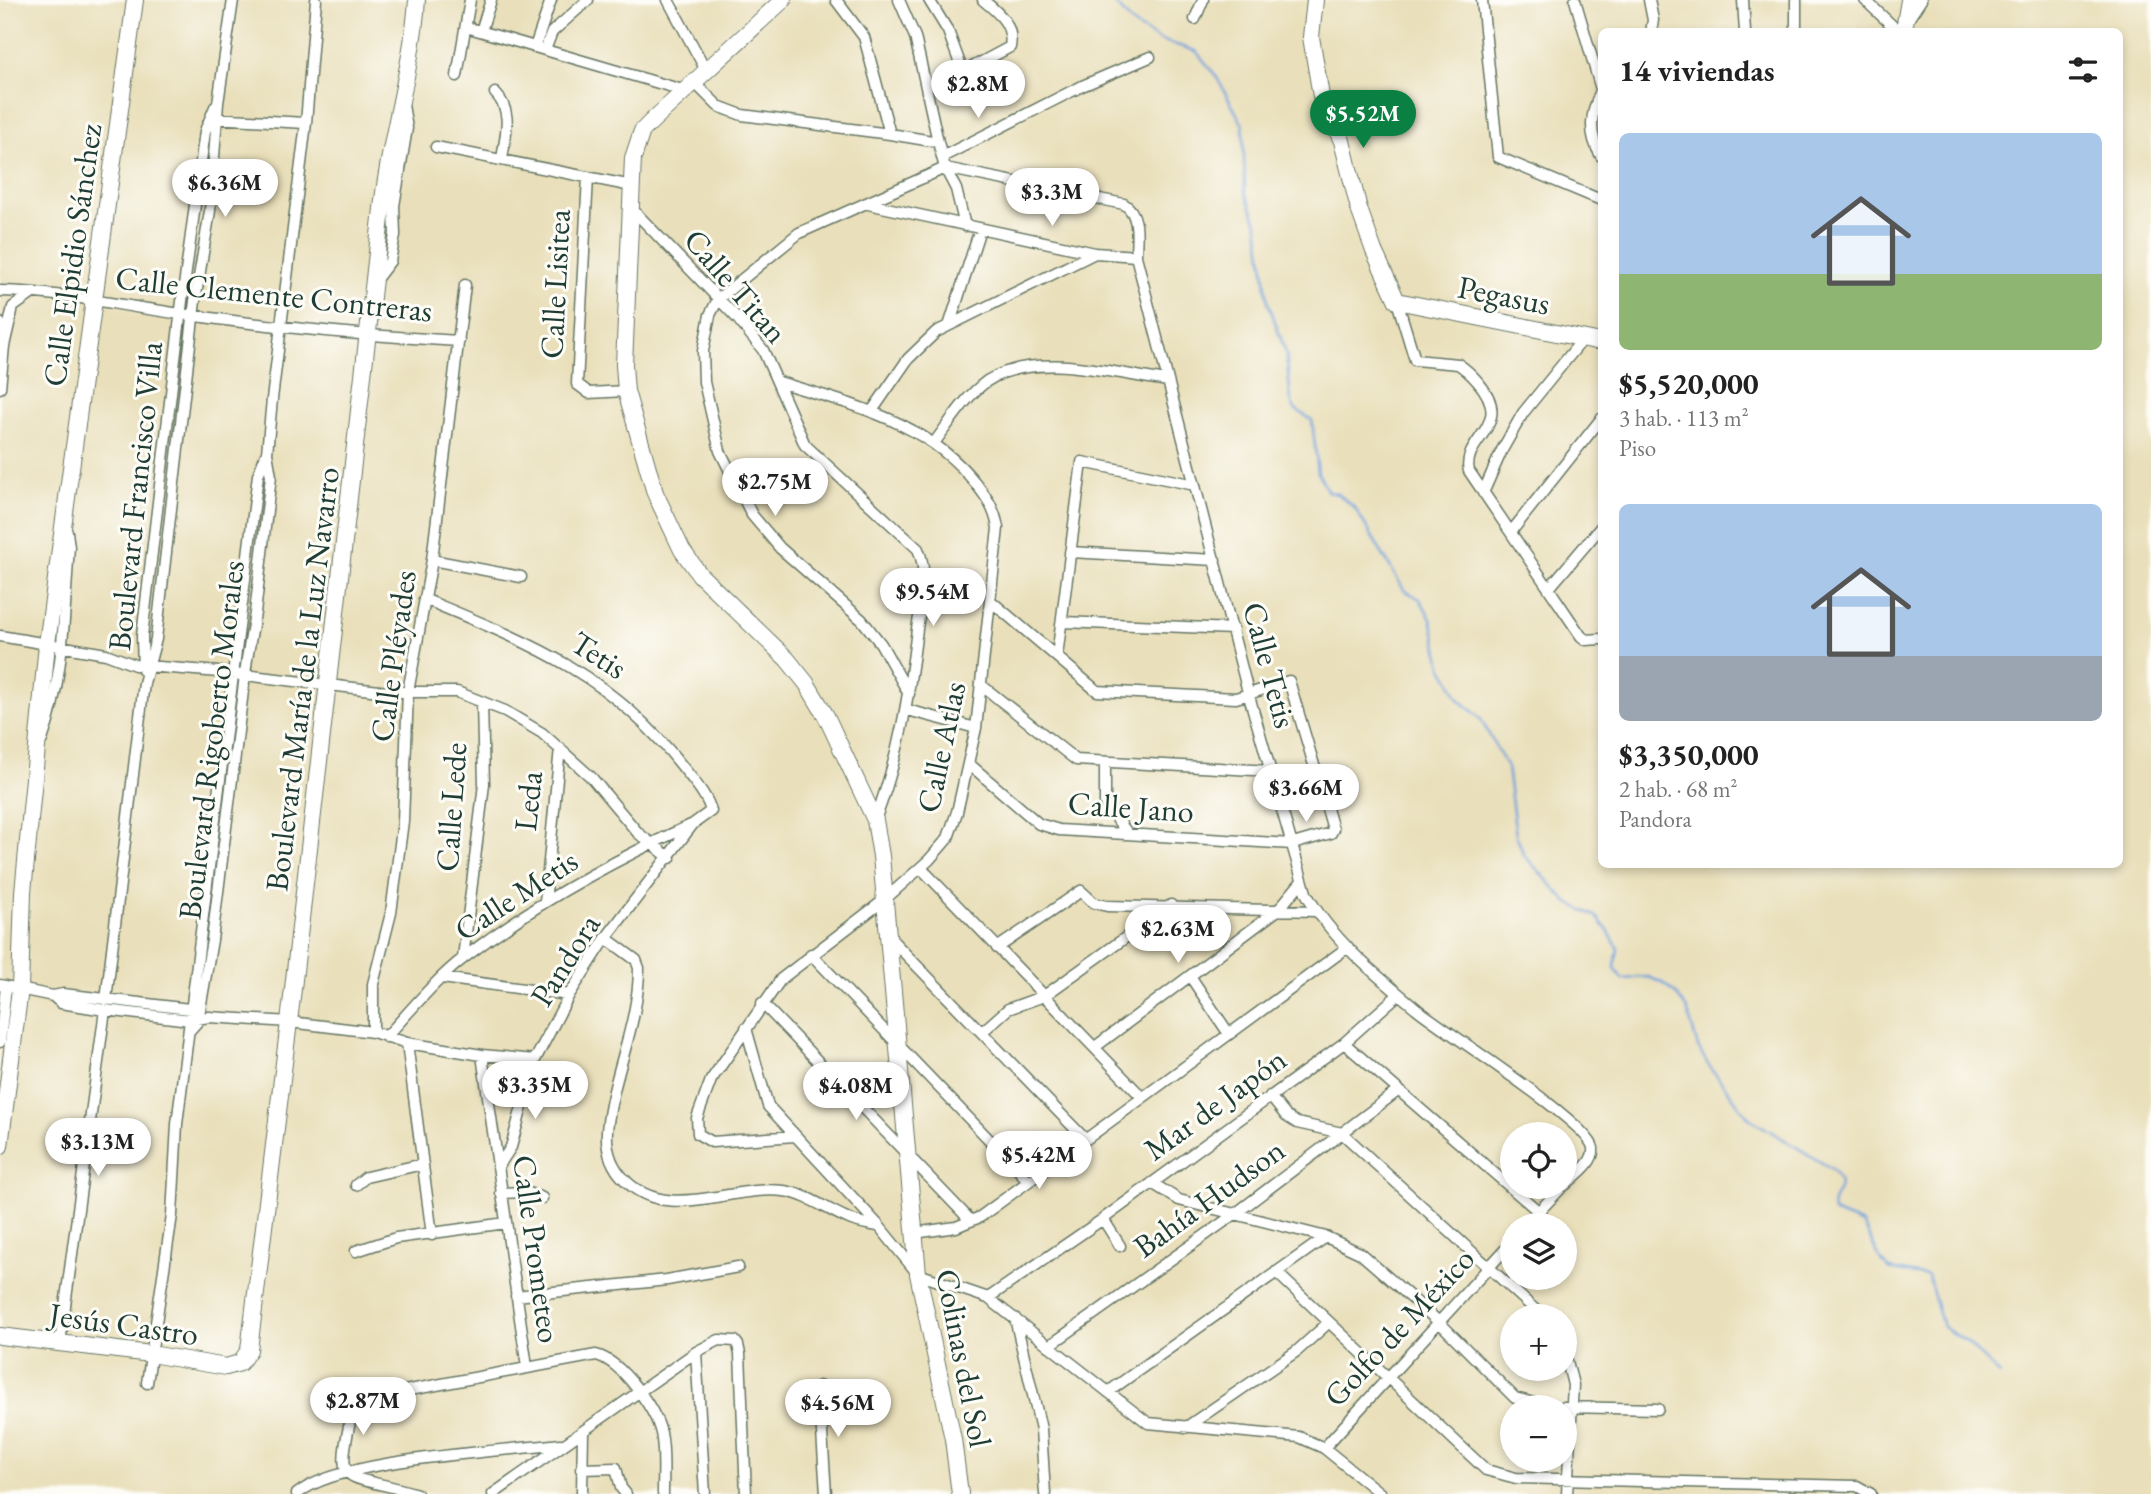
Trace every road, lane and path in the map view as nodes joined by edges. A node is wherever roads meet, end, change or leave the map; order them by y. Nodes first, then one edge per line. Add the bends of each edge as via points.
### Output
1 (135, 0) edge
2 (233, 0) edge
3 (316, 0) edge
4 (417, 0) edge
5 (470, 0) edge
6 (491, 0) edge
7 (551, 0) edge
8 (587, 0) edge
9 (668, 0) edge
10 (783, 0) edge
11 (836, 0) edge
12 (899, 0) edge
13 (929, 0) edge
14 (983, 0) edge
15 (1203, 0) edge
16 (1315, 0) edge
17 (1482, 0) edge
18 (1575, 0) edge
19 (1649, 0) edge
20 (1743, 0) edge
21 (1796, 0) edge
22 (1865, 0) edge
23 (1909, 0) edge
24 (1921, 0) edge
25 (1195, 19) dead end
26 (467, 27) junction
27 (1652, 28) edge
28 (1745, 28) edge
29 (1796, 28) edge
30 (1900, 28) edge
31 (1901, 28) edge
32 (1902, 28) edge
33 (481, 31) junction
34 (540, 49) junction
35 (1150, 57) dead end
36 (963, 72) junction
37 (457, 76) dead end
38 (1598, 80) edge
39 (696, 82) junction
40 (928, 86) junction
41 (495, 93) dead end
42 (1598, 102) edge
43 (214, 118) junction
44 (306, 122) junction
45 (889, 131) junction
46 (937, 142) junction
47 (436, 147) dead end
48 (1598, 150) edge
49 (942, 157) junction
50 (502, 160) junction
51 (945, 169) junction
52 (587, 177) junction
53 (632, 186) junction
54 (1598, 199) edge
55 (868, 204) junction
56 (632, 210) junction
57 (965, 226) junction
58 (980, 229) junction
59 (1095, 253) junction
60 (1136, 257) junction
61 (465, 285) dead end
62 (0, 291) edge
63 (35, 291) junction
64 (718, 299) junction
65 (93, 300) junction
66 (1397, 301) junction
67 (180, 314) junction
68 (194, 316) junction
69 (0, 323) edge
70 (950, 323) junction
71 (281, 326) junction
72 (369, 336) junction
73 (1583, 339) junction
74 (459, 341) junction
75 (1598, 342) edge
76 (4, 346) junction
77 (175, 370) junction
78 (188, 370) junction
79 (1168, 381) junction
80 (779, 382) junction
81 (0, 388) edge
82 (626, 391) junction
83 (872, 411) junction
84 (1598, 423) edge
85 (934, 443) junction
86 (267, 453) junction
87 (1195, 485) junction
88 (1483, 493) junction
89 (1511, 531) junction
90 (1598, 531) edge
91 (1070, 552) junction
92 (432, 560) junction
93 (1215, 560) junction
94 (521, 577) dead end
95 (1550, 587) junction
96 (425, 599) junction
97 (992, 601) junction
98 (1063, 622) junction
99 (1233, 629) junction
100 (0, 636) edge
101 (1598, 639) edge
102 (53, 645) junction
103 (1057, 656) junction
104 (146, 665) junction
105 (231, 674) junction
106 (244, 676) junction
107 (981, 685) junction
108 (331, 687) junction
109 (408, 692) junction
110 (909, 694) junction
111 (1249, 696) junction
112 (482, 702) junction
113 (907, 710) junction
114 (976, 727) junction
115 (560, 748) junction
116 (1105, 762) junction
117 (968, 763) junction
118 (1271, 771) junction
119 (709, 803) joint
120 (875, 820) junction
121 (693, 824) junction
122 (1128, 834) junction
123 (651, 843) junction
124 (1293, 844) junction
125 (670, 858) junction
126 (921, 867) junction
127 (1302, 881) junction
128 (883, 901) junction
129 (545, 902) junction
130 (1171, 905) junction
131 (1279, 909) junction
132 (1316, 911) junction
133 (888, 936) junction
134 (606, 938) junction
135 (1348, 947) junction
136 (997, 948) junction
137 (811, 954) junction
138 (463, 958) junction
139 (1190, 976) junction
140 (442, 978) junction
141 (9, 987) edge
142 (1399, 994) junction
143 (569, 995) junction
144 (1044, 996) junction
145 (762, 1003) junction
146 (106, 1005) junction
147 (197, 1018) junction
148 (290, 1022) junction
149 (746, 1028) junction
150 (373, 1032) junction
151 (982, 1032) junction
152 (1229, 1034) junction
153 (386, 1037) junction
154 (0, 1042) edge
155 (407, 1042) junction
156 (895, 1043) junction
157 (1344, 1043) junction
158 (1095, 1047) junction
159 (482, 1055) junction
160 (535, 1060) junction
161 (1399, 1090) junction
162 (1270, 1096) junction
163 (1142, 1097) junction
164 (1570, 1122) edge
165 (1577, 1128) edge
166 (1342, 1133) junction
167 (795, 1136) junction
168 (1085, 1139) junction
169 (0, 1146) edge
170 (906, 1150) junction
171 (423, 1164) junction
172 (498, 1167) junction
173 (1577, 1173) edge
174 (1028, 1180) junction
175 (1152, 1184) junction
176 (356, 1185) dead end
177 (501, 1193) junction
178 (542, 1198) dead end
179 (1550, 1199) edge
180 (1538, 1211) joint
181 (1235, 1214) junction
182 (1102, 1219) junction
183 (971, 1221) junction
184 (506, 1223) junction
185 (879, 1226) junction
186 (914, 1233) junction
187 (432, 1235) junction
188 (1326, 1237) junction
189 (1121, 1247) dead end
190 (356, 1251) dead end
191 (1500, 1256) edge
192 (738, 1267) dead end
193 (1488, 1270) junction
194 (1276, 1272) junction
195 (918, 1274) junction
196 (516, 1296) junction
197 (988, 1298) junction
198 (1528, 1304) edge
199 (1015, 1317) junction
200 (1438, 1322) junction
201 (1327, 1324) junction
202 (0, 1336) edge
203 (60, 1343) junction
204 (1049, 1346) junction
205 (696, 1352) junction
206 (151, 1354) junction
207 (240, 1363) joint
208 (527, 1367) junction
209 (1388, 1377) junction
210 (147, 1383) dead end
211 (819, 1386) dead end
212 (636, 1391) junction
213 (1108, 1392) junction
214 (1512, 1395) edge
215 (1577, 1407) edge
216 (1658, 1409) dead end
217 (1185, 1428) junction
218 (583, 1431) junction
219 (560, 1444) junction
220 (1324, 1448) junction
221 (581, 1469) junction
222 (346, 1472) junction
223 (1569, 1472) edge
224 (1569, 1480) junction
225 (1642, 1481) junction
226 (1716, 1488) edge
227 (1787, 1489) edge
228 (297, 1494) edge
229 (417, 1494) edge
230 (493, 1494) edge
231 (582, 1494) edge
232 (626, 1494) edge
233 (663, 1494) edge
234 (705, 1494) edge
235 (746, 1494) edge
236 (826, 1494) edge
237 (960, 1494) edge
238 (1045, 1494) edge
239 (1381, 1494) edge
240 (1567, 1494) edge
241 (1642, 1494) edge
242 (1871, 1494) edge

1 - 65 street, Calle Elpidio Sánchez
2 - 43 street
3 - 44 street, Boulevard Rigoberto Morales
4 - 72 street, Boulevard María de la Luz Navarro via 412,51 382,207
5 - 26 street
6 - 33 street
7 - 34 street
8 - 34 street
9 - 39 street
10 - 39 street, Colinas del Sol
11 - 45 street via 864,37
12 - 40 street via 913,28
13 - 36 street via 948,31
14 - 36 street via 1008,24 1010,47
15 - 25 street
16 - 66 street via 1311,37 1321,96 1342,141 1374,251
17 - 54 street via 1495,149 1504,162
18 - 38 street
19 - 27 street
20 - 28 street
21 - 29 street
22 - 30 street
23 - 31 street
24 - 32 street
26 - 33 street
26 - 37 street
33 - 34 street
34 - 39 street
35 - 49 street
36 - 40 street
39 - 45 street via 718,106 742,115
39 - 53 street, Colinas del Sol via 642,131 633,158
40 - 46 street
41 - 50 street via 508,117
42 - 48 street via 1591,130
43 - 44 street
43 - 67 street, Boulevard Francisco Villa via 205,131
43 - 68 street, Boulevard Francisco Villa via 210,211
44 - 71 street, Boulevard Rigoberto Morales
45 - 46 street
46 - 49 street
47 - 50 street
49 - 51 street
50 - 52 street
51 - 55 street
51 - 57 street via 956,189
51 - 60 street, Calle Tetis via 1129,207 1136,227
52 - 53 street
52 - 82 street, Calle Lisitea via 577,384 589,393
53 - 56 street, Colinas del Sol
55 - 57 street
55 - 64 street via 799,233
56 - 64 street, Calle Titan
56 - 82 street, Colinas del Sol
57 - 58 street
58 - 59 street
58 - 70 street
59 - 60 street
59 - 70 street
60 - 79 street, Calle Tetis
61 - 74 street, Calle Pléyades
62 - 63 street, Calle Clemente Contreras
63 - 65 street, Calle Clemente Contreras
63 - 76 street via 13,307
64 - 80 street, Calle Titan via 763,350
64 - 110 street via 704,336 704,382 720,451 735,484 752,515 780,548 862,620
65 - 67 street, Calle Clemente Contreras
65 - 102 street, Calle Elpidio Sánchez via 63,517
66 - 73 street, Pegasus
66 - 88 street via 1415,360 1458,363 1488,394 1490,417 1467,465
67 - 68 street, Calle Clemente Contreras
67 - 77 street, Boulevard Francisco Villa
68 - 71 street, Calle Clemente Contreras
68 - 78 street, Boulevard Francisco Villa
69 - 76 street
70 - 83 street via 908,359
71 - 72 street, Calle Clemente Contreras
71 - 86 street, Boulevard Rigoberto Morales
72 - 74 street, Calle Clemente Contreras
72 - 108 street, Boulevard María de la Luz Navarro
73 - 75 street, Pegasus
73 - 88 street via 1523,413
74 - 92 street, Calle Pléyades
76 - 81 street
77 - 78 street
77 - 104 street, Boulevard Francisco Villa via 142,636
78 - 104 street, Boulevard Francisco Villa via 156,639
79 - 85 street via 1018,366 986,382
79 - 87 street, Calle Tetis
80 - 83 street, Calle Atlas
80 - 110 street, Calle Titan via 805,445 918,549 923,560
82 - 120 street, Colinas del Sol via 656,493 686,557 807,684
83 - 85 street, Calle Atlas
84 - 89 street
85 - 97 street, Calle Atlas via 968,474 996,513
86 - 105 street, Boulevard Rigoberto Morales via 258,475
86 - 106 street, Boulevard Rigoberto Morales via 271,476
87 - 91 street via 1082,462
87 - 93 street, Calle Tetis
88 - 89 street
89 - 95 street
90 - 95 street
91 - 93 street
91 - 98 street
92 - 94 street
92 - 96 street, Calle Pléyades
93 - 99 street, Calle Tetis
95 - 101 street via 1581,636
96 - 109 street, Calle Pléyades
96 - 119 street, Tetis via 553,655 617,697 662,741
97 - 103 street
97 - 107 street, Calle Atlas
98 - 99 street
98 - 103 street
99 - 111 street, Calle Tetis
100 - 102 street
102 - 104 street
102 - 141 street, Calle Elpidio Sánchez
103 - 111 street via 1097,691
104 - 105 street
104 - 146 street, Boulevard Francisco Villa
105 - 106 street
105 - 147 street, Boulevard Rigoberto Morales
106 - 108 street
106 - 147 street, Boulevard Rigoberto Morales via 212,940
107 - 114 street, Calle Atlas
107 - 116 street via 1069,756
108 - 109 street
108 - 148 street, Boulevard María de la Luz Navarro
109 - 112 street via 444,690
109 - 150 street, Calle Pléyades via 403,821 391,913 373,984
110 - 113 street
111 - 118 street, Calle Tetis
111 - 124 street, Calle Jano via 1289,681 1333,832
112 - 115 street via 527,722
112 - 138 street, Calle Lede via 484,784
113 - 114 street
113 - 120 street
114 - 117 street, Calle Atlas
115 - 123 street
115 - 129 street, Leda
116 - 118 street
116 - 122 street via 1105,803
117 - 122 street, Calle Jano via 1039,824
117 - 126 street, Calle Atlas via 948,838
118 - 124 street, Calle Tetis
119 - 121 street, Pandora via 710,813
120 - 128 street, Colinas del Sol
121 - 123 street, Calle Metis
121 - 125 street, Pandora
122 - 124 street, Calle Jano
123 - 125 street
123 - 129 street, Calle Metis
124 - 127 street, Calle Tetis
125 - 134 street, Pandora
126 - 128 street, Calle Atlas
126 - 136 street
127 - 131 street
127 - 132 street, Calle Tetis
128 - 133 street, Colinas del Sol
128 - 137 street, Calle Atlas
129 - 138 street, Calle Metis
130 - 131 street
130 - 136 street via 1100,905 1081,891
130 - 144 street
131 - 132 street
131 - 139 street
132 - 135 street, Calle Tetis
133 - 151 street
133 - 156 street, Colinas del Sol
134 - 143 street, Pandora
134 - 185 street via 636,960 639,968 607,1134 609,1154 629,1185 660,1199 785,1191 849,1220
135 - 142 street, Calle Tetis
135 - 152 street
136 - 144 street
137 - 145 street, Calle Atlas via 781,979
137 - 156 street
138 - 140 street, Calle Metis
139 - 152 street
139 - 158 street
140 - 143 street
140 - 153 street, Calle Metis
141 - 146 street
141 - 154 street, Calle Elpidio Sánchez
141 - 169 street, Calle Elpidio Sánchez
142 - 157 street, Mar de Japón
142 - 164 street, Calle Tetis
143 - 160 street, Pandora
144 - 151 street via 1008,1009
144 - 158 street
145 - 149 street, Calle Atlas
145 - 170 street
146 - 147 street
146 - 203 street, Boulevard Francisco Villa
147 - 148 street
147 - 206 street, Boulevard Rigoberto Morales via 177,1124 172,1215
148 - 150 street
148 - 207 street, Boulevard María de la Luz Navarro via 249,1350
149 - 167 street via 768,1106
149 - 167 street, Calle Atlas via 711,1080 697,1118 698,1134 712,1142
150 - 153 street
151 - 168 street
152 - 163 street
153 - 155 street
155 - 159 street
155 - 171 street
156 - 170 street, Colinas del Sol
156 - 174 street
157 - 161 street
157 - 162 street, Mar de Japón
158 - 163 street
159 - 160 street
159 - 172 street, Calle Prometeo
160 - 172 street, Pandora via 511,1147
161 - 166 street, Bahía Hudson
161 - 180 street
162 - 166 street via 1297,1123
162 - 175 street, Mar de Japón
163 - 168 street
165 - 173 street, Calle Tetis via 1593,1151
166 - 181 street, Bahía Hudson
166 - 193 street
167 - 185 street
168 - 174 street
170 - 183 street
170 - 186 street, Colinas del Sol
171 - 176 street via 366,1177
171 - 187 street
172 - 177 street, Calle Prometeo
174 - 183 street
175 - 181 street via 1179,1200
175 - 182 street, Mar de Japón
177 - 178 street via 525,1192
177 - 184 street, Calle Prometeo
179 - 180 street
181 - 188 street
181 - 204 street, Bahía Hudson
182 - 189 street
182 - 197 street, Mar de Japón
183 - 186 street
184 - 187 street
184 - 196 street, Calle Prometeo
185 - 195 street
186 - 195 street, Colinas del Sol
187 - 190 street via 396,1238
188 - 194 street
188 - 200 street via 1372,1261
191 - 193 street, Golfo de México
192 - 196 street via 667,1280
193 - 198 street
193 - 200 street, Golfo de México
194 - 201 street
194 - 213 street
195 - 197 street
195 - 237 street, Colinas del Sol
196 - 208 street, Calle Prometeo
197 - 199 street
199 - 204 street
199 - 238 street via 1041,1429
200 - 209 street, Golfo de México
200 - 214 street
201 - 209 street
201 - 217 street via 1297,1351
202 - 203 street, Jesús Castro
203 - 206 street, Jesús Castro
204 - 213 street
205 - 212 street
205 - 234 street
205 - 235 street via 719,1340 735,1341 740,1354
206 - 207 street, Jesús Castro via 226,1367
206 - 210 street, Boulevard Rigoberto Morales
208 - 212 street via 596,1355 617,1364
208 - 222 street via 354,1403 342,1459
209 - 220 street, Golfo de México
209 - 224 street via 1486,1469 1516,1478
211 - 236 street
212 - 218 street
212 - 233 street via 662,1436
213 - 217 street via 1148,1423
215 - 216 street
217 - 220 street via 1299,1437
218 - 219 street
218 - 221 street
219 - 222 street
219 - 230 street
220 - 239 street
221 - 231 street
221 - 232 street via 616,1468
222 - 228 street
222 - 229 street via 352,1479
223 - 224 street
224 - 225 street
224 - 240 street
225 - 226 street
225 - 241 street
226 - 227 street
227 - 242 street via 1857,1486

